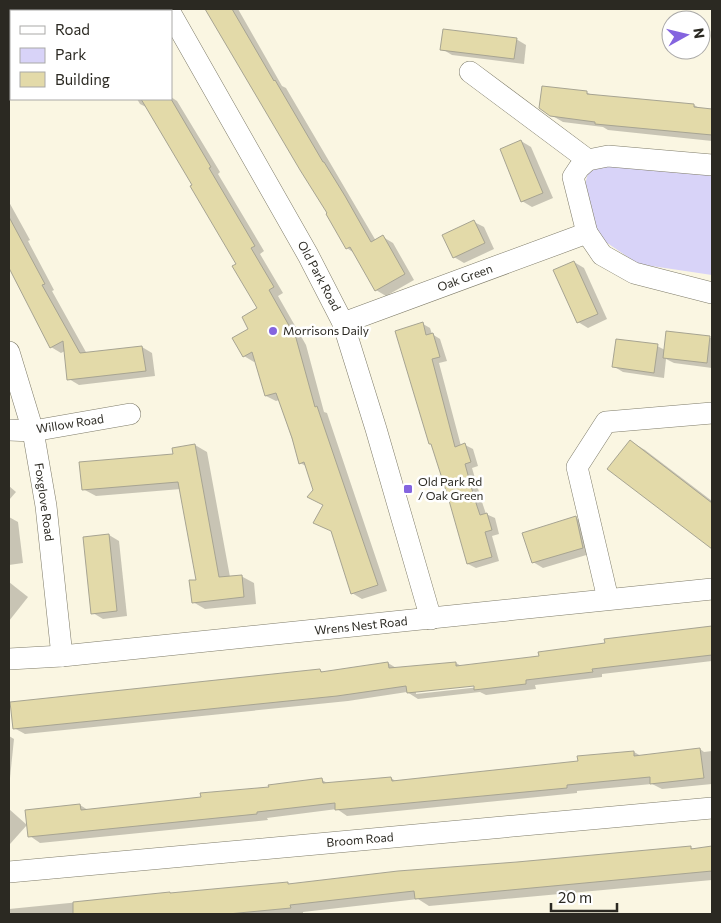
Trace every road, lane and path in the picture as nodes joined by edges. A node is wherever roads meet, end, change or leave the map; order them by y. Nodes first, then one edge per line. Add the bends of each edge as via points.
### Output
1 (172, 15) edge
2 (470, 72) dead end
3 (588, 160) junction
4 (712, 166) edge
5 (587, 234) junction
6 (712, 293) edge
7 (343, 323) junction
8 (9, 352) edge
9 (712, 413) edge
10 (130, 414) dead end
11 (9, 430) edge
12 (33, 431) junction
13 (712, 589) edge
14 (608, 600) junction
15 (430, 618) junction
16 (62, 656) junction
17 (9, 659) edge
18 (712, 808) edge
19 (9, 872) edge

1 - 7 street, Old Park Road
2 - 3 street
3 - 4 street via 608,156
3 - 5 street via 573,177
5 - 6 street via 602,255 634,273
5 - 7 street, Oak Green
7 - 15 street, Old Park Road
8 - 12 street, Foxglove Road
9 - 14 street via 606,422 577,467
10 - 12 street, Willow Road
11 - 12 street, Willow Road
12 - 16 street, Foxglove Road via 46,506
13 - 14 street, Wrens Nest Road
14 - 15 street, Wrens Nest Road
15 - 16 street, Wrens Nest Road
16 - 17 street, Wrens Nest Road
18 - 19 street, Broom Road

